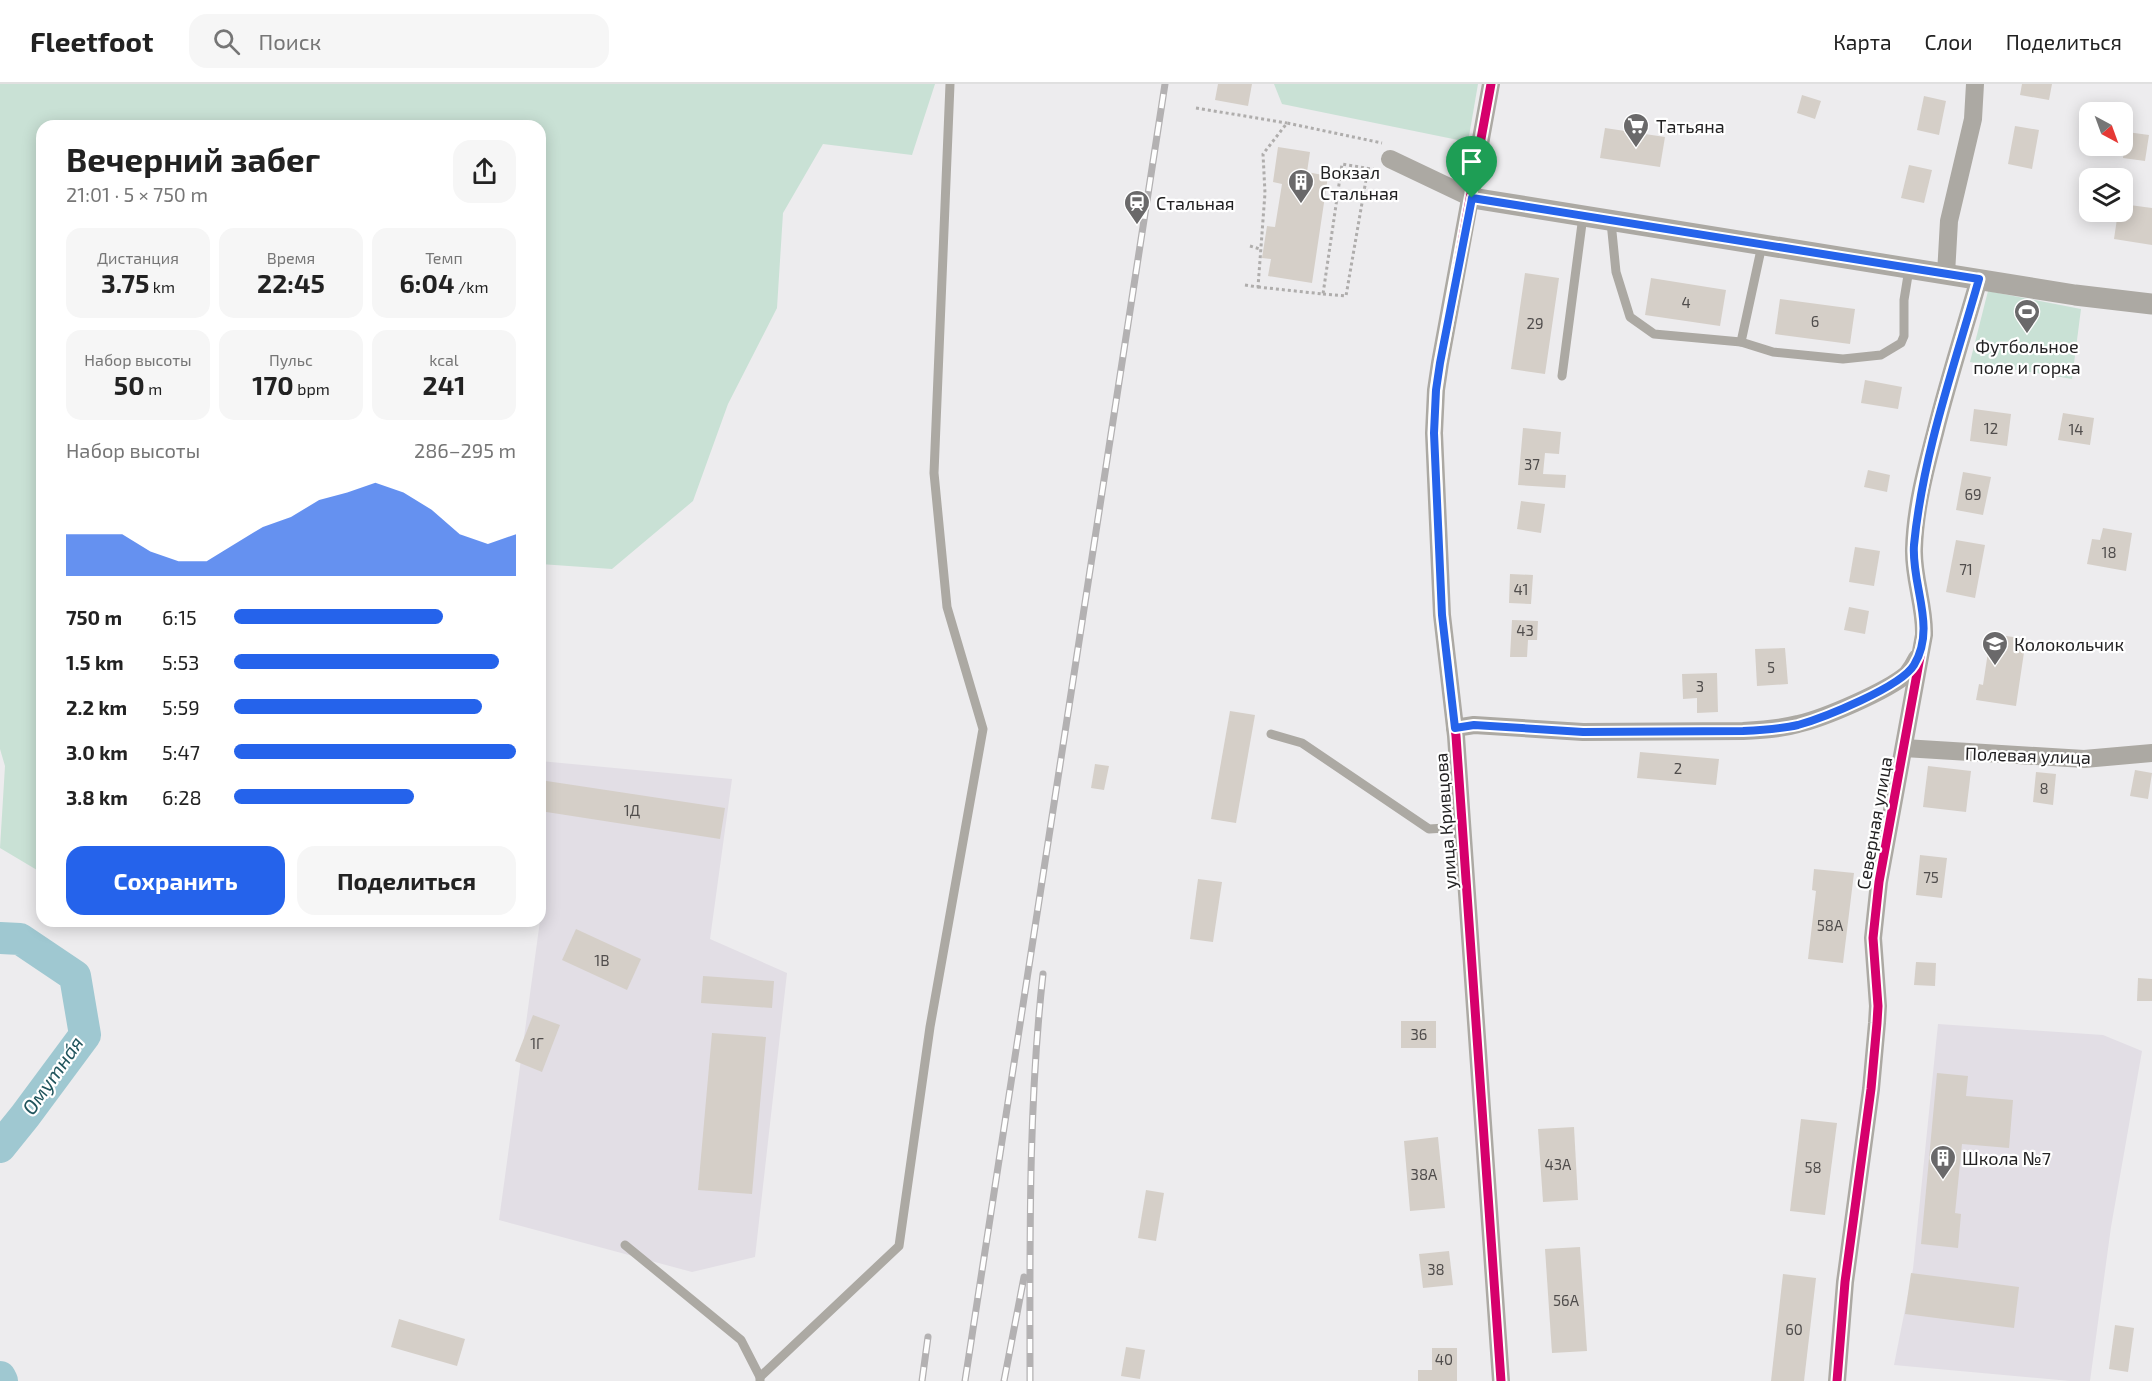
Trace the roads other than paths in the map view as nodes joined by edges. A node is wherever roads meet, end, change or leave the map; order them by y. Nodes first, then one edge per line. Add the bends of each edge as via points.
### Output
1 (950, 84) edge
2 (1491, 84) edge
3 (1975, 84) edge
4 (1384, 158) road end
5 (1472, 198) junction
6 (1583, 216) junction
7 (1611, 222) junction
8 (1762, 245) junction
9 (1910, 268) junction
10 (1946, 274) junction
11 (1979, 279) junction
12 (2152, 304) edge
13 (1741, 342) junction
14 (1562, 376) dead end
15 (1921, 648) junction
16 (1455, 728) junction
17 (1271, 734) dead end
18 (1904, 748) junction
19 (2152, 753) edge
20 (1462, 827) junction
21 (625, 1245) dead end
22 (760, 1379) edge
23 (1501, 1381) edge
24 (1837, 1381) edge

1 - 22 lane via 934,473 947,607 983,729 930,1027 899,1246
2 - 5 street, улица Кривцова
3 - 10 street via 1973,119 1949,221
4 - 5 street
5 - 6 street
5 - 16 street, улица Кривцова via 1439,372 1434,433 1442,615
6 - 7 street
6 - 14 lane
7 - 8 street
7 - 13 lane via 1616,272 1630,316 1654,334
8 - 9 street
8 - 13 lane
9 - 10 street
9 - 13 lane via 1904,300 1904,336 1901,343 1881,355 1843,359 1773,352
10 - 11 street
11 - 12 street
11 - 15 street, Северная улица via 1953,363 1917,510 1914,550 1924,622
15 - 16 street via 1914,665 1894,683 1796,725 1732,732 1583,732 1474,725
15 - 18 street, Северная улица
16 - 20 street, улица Кривцова
17 - 20 lane via 1302,743 1429,829
18 - 19 street, Полевая улица via 2084,759
18 - 24 street, Северная улица via 1875,914 1878,1006
20 - 23 street, улица Кривцова
21 - 22 lane via 741,1340

